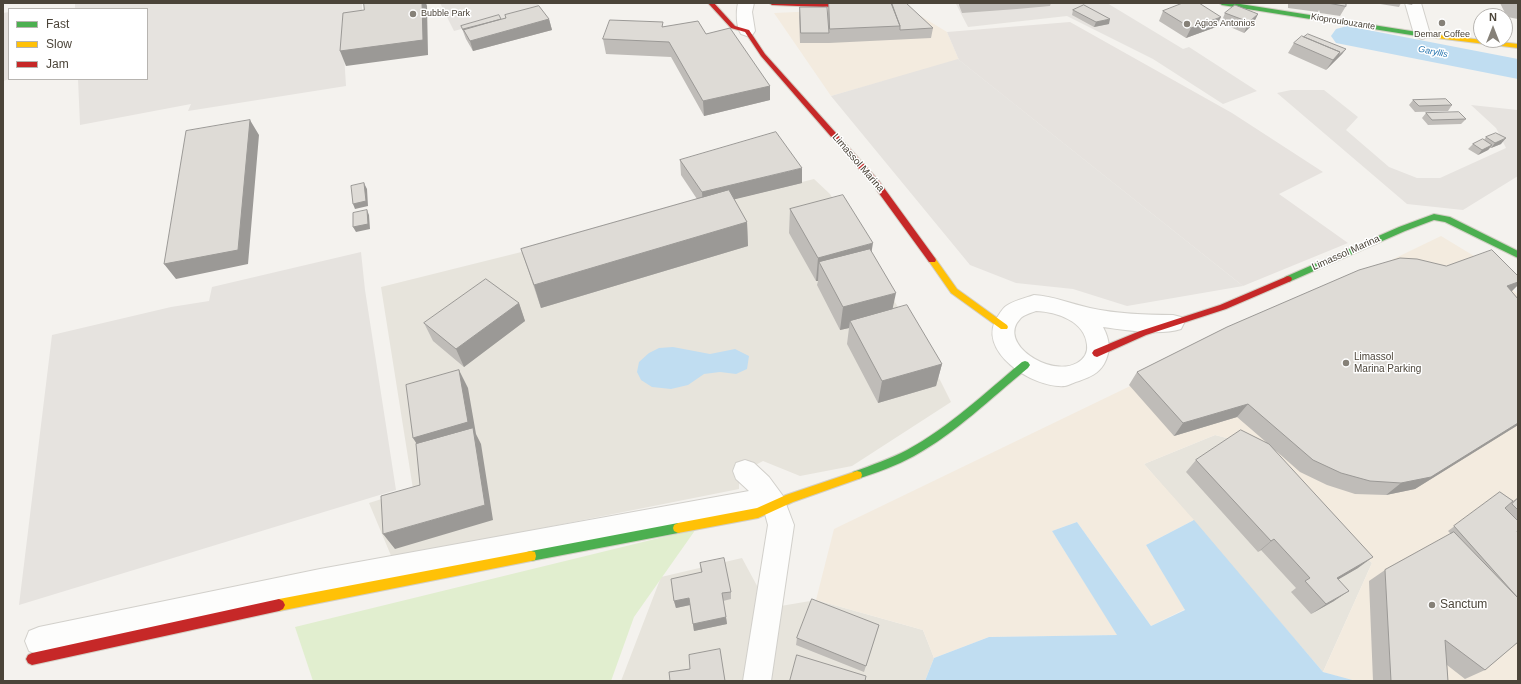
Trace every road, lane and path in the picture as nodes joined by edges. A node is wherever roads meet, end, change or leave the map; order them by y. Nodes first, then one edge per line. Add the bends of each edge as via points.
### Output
1 (711, 3) edge
2 (746, 3) edge
3 (772, 3) edge
4 (859, 3) edge
5 (1222, 3) edge
6 (1413, 3) edge
7 (747, 31) junction
8 (1422, 34) junction
9 (1464, 41) junction
10 (1518, 46) edge
11 (1518, 55) edge
12 (1518, 255) edge
13 (1073, 312) junction
14 (1173, 323) junction
15 (1004, 327) junction
16 (1097, 353) junction
17 (1025, 365) junction
18 (745, 471) dead end
19 (774, 504) junction
20 (35, 650) dead end
21 (757, 681) edge

1 - 7 street via 733,27
2 - 7 street via 744,12
3 - 4 street
5 - 8 street, Kioproulouzante
6 - 8 street
7 - 15 street, Limassol Marina via 763,55 876,182 954,291
8 - 9 street, Kioproulouzante
9 - 10 street
9 - 11 street
12 - 14 street, Limassol Marina via 1452,222 1434,217 1245,298
13 - 14 street, Limassol Marina via 1113,321
13 - 15 street, Limassol Marina via 1050,304 1034,303 1014,311
13 - 16 street, Limassol Marina via 1085,320 1093,331 1098,342
14 - 16 street, Limassol Marina via 1116,343
15 - 17 street, Limassol Marina via 1006,345 1015,358
16 - 17 street, Limassol Marina via 1088,367 1071,375 1047,374
17 - 19 street via 936,436 894,461
18 - 19 street via 760,485
19 - 20 street via 755,501 320,582
19 - 21 street via 782,526

